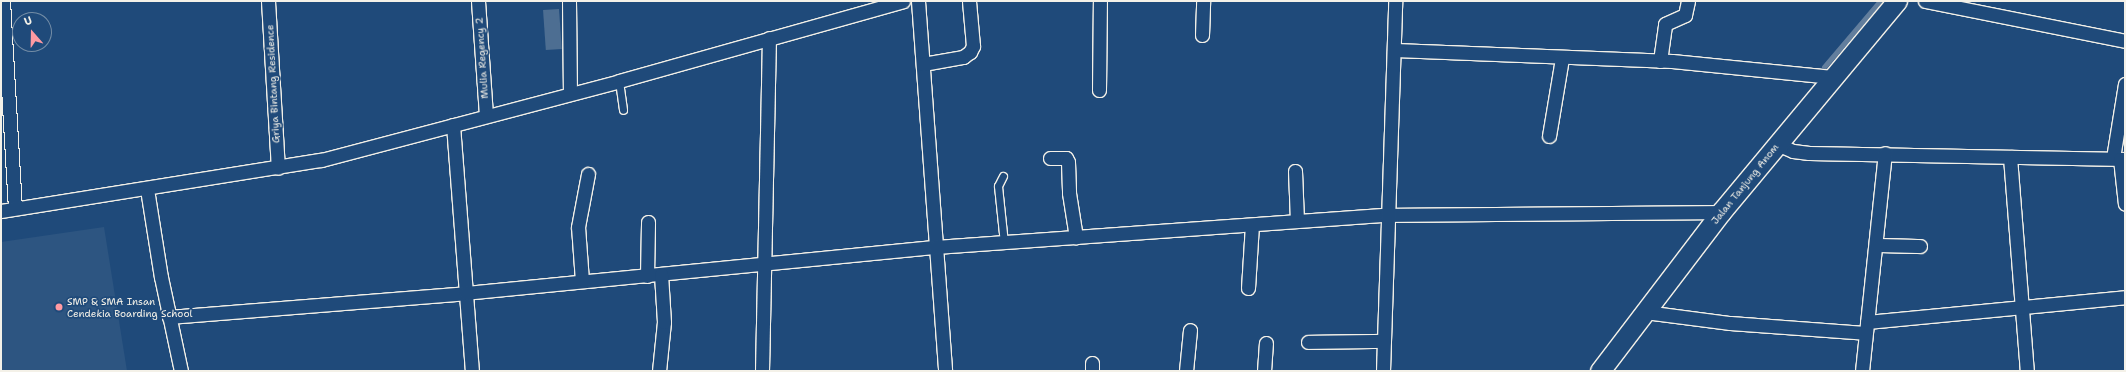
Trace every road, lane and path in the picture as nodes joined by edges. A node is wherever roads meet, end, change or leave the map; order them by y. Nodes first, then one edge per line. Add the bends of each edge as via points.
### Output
1 (3, 1) edge
2 (268, 1) edge
3 (478, 1) edge
4 (570, 1) edge
5 (903, 1) edge
6 (918, 1) edge
7 (969, 1) edge
8 (1100, 1) edge
9 (1203, 1) edge
10 (1395, 1) edge
11 (1688, 1) edge
12 (1896, 1) edge
13 (1925, 1) edge
14 (1202, 35) dead end
15 (769, 38) junction
16 (2125, 41) edge
17 (1395, 50) junction
18 (1562, 58) junction
19 (1660, 61) junction
20 (923, 64) junction
21 (1832, 77) junction
22 (619, 81) junction
23 (2125, 84) edge
24 (1099, 90) dead end
25 (570, 92) junction
26 (623, 110) dead end
27 (486, 115) junction
28 (453, 124) junction
29 (1549, 136) dead end
30 (1777, 144) junction
31 (1885, 153) junction
32 (2010, 157) junction
33 (1050, 158) dead end
34 (2120, 158) edge
35 (278, 168) junction
36 (1295, 171) dead end
37 (588, 174) dead end
38 (1003, 176) dead end
39 (147, 189) junction
40 (2125, 204) edge
41 (15, 208) junction
42 (1, 211) edge
43 (1721, 212) junction
44 (1386, 215) junction
45 (1297, 221) junction
46 (648, 222) dead end
47 (1252, 225) junction
48 (1076, 237) junction
49 (1004, 242) junction
50 (1876, 245) junction
51 (1920, 246) dead end
52 (935, 248) junction
53 (764, 264) junction
54 (661, 274) junction
55 (647, 276) junction
56 (582, 281) junction
57 (1248, 288) dead end
58 (465, 293) junction
59 (2125, 296) edge
60 (2021, 306) junction
61 (1645, 312) junction
62 (169, 317) junction
63 (1866, 327) junction
64 (1190, 330) dead end
65 (1384, 341) junction
66 (1266, 342) dead end
67 (1308, 342) dead end
68 (181, 371) edge
69 (472, 371) edge
70 (659, 371) edge
71 (762, 371) edge
72 (945, 371) edge
73 (1186, 371) edge
74 (1264, 371) edge
75 (1383, 371) edge
76 (1600, 371) edge
77 (1862, 371) edge
78 (2027, 371) edge

1 - 41 street
2 - 35 street, Griya Bintang Residence
3 - 27 street, Mulia Regency 2
4 - 25 street
5 - 15 street
6 - 20 street
7 - 20 street via 973,46 970,52 963,57
8 - 24 street
9 - 14 street
10 - 17 street
11 - 19 street via 1685,15 1665,24
12 - 21 main road, Jalan Tanjung Anom
13 - 16 street
15 - 22 street
15 - 53 street
17 - 18 street
17 - 44 street
18 - 19 street
18 - 29 street
19 - 21 street
20 - 52 street
21 - 30 main road, Jalan Tanjung Anom
22 - 25 street
22 - 26 lane
23 - 34 street
25 - 27 street
27 - 28 street
28 - 35 street via 322,160
28 - 58 street
30 - 31 street via 1793,151 1809,153
30 - 43 main road, Jalan Tanjung Anom
31 - 32 street
31 - 50 street
32 - 34 street
32 - 60 street
33 - 48 street via 1066,158 1068,162 1069,193
34 - 40 street
35 - 39 street
36 - 45 street
37 - 56 street via 578,227
38 - 49 lane via 998,190
39 - 41 street
39 - 62 street
41 - 42 street
43 - 44 street
43 - 61 main road, Jalan Tanjung Anom
44 - 45 street
44 - 65 street
45 - 47 street
46 - 55 street
47 - 48 street
47 - 57 street
48 - 49 street
49 - 52 street
50 - 51 street
50 - 63 street
52 - 53 street
52 - 72 street
53 - 54 street
53 - 71 street
54 - 55 street
54 - 70 street via 664,322
55 - 56 street
56 - 58 street
58 - 62 street
58 - 69 street
59 - 60 street
60 - 63 street
60 - 78 street
61 - 63 street via 1730,323
61 - 76 main road, Jalan Tanjung Anom
62 - 68 street
63 - 77 street
64 - 73 street
65 - 67 street
65 - 75 street
66 - 74 street

